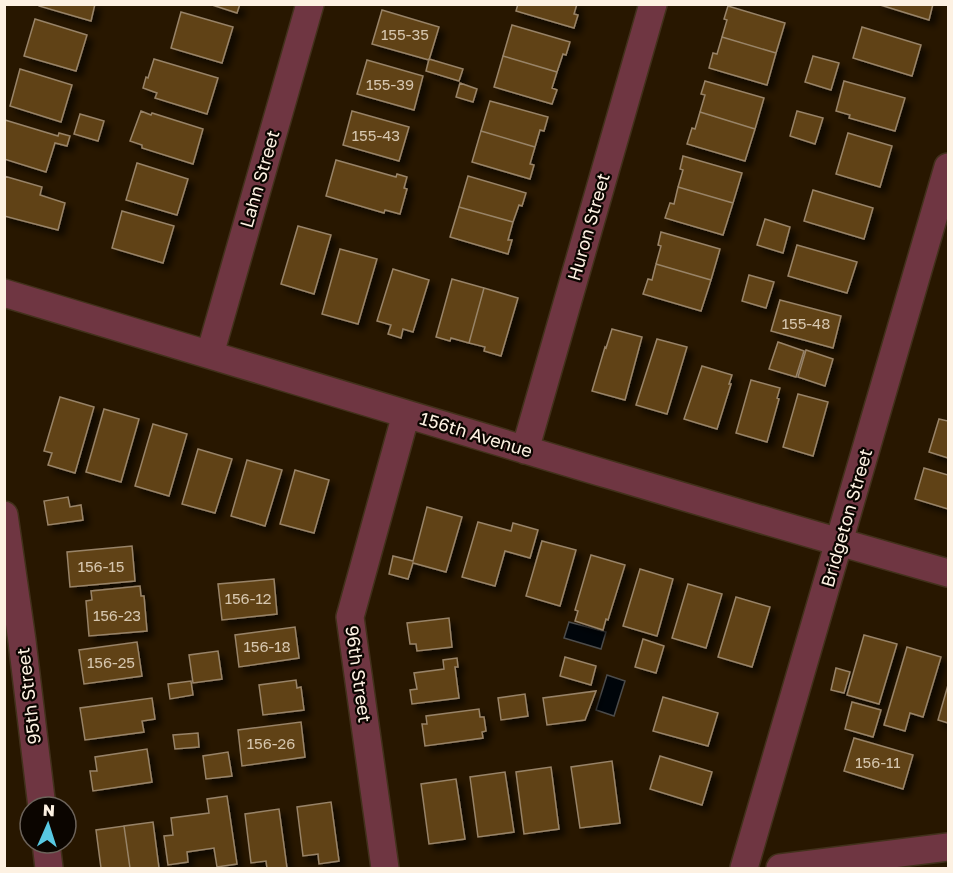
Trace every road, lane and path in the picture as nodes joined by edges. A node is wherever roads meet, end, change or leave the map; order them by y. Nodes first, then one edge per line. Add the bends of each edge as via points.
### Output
1 (310, 4) edge
2 (653, 4) edge
3 (948, 167) edge
4 (4, 293) edge
5 (210, 354) junction
6 (406, 414) junction
7 (525, 450) junction
8 (4, 515) edge
9 (840, 542) junction
10 (948, 573) edge
11 (41, 795) edge
12 (948, 848) edge
13 (385, 868) edge
14 (744, 868) edge
15 (780, 868) edge

1 - 5 street, Lahn Street
2 - 7 street, Huron Street
3 - 9 street, Bridgeton Street
4 - 5 street, 156th Avenue
5 - 6 street, 156th Avenue
6 - 7 street, 156th Avenue
6 - 13 street, 96th Street via 350,617
7 - 9 street, 156th Avenue
8 - 11 street, 95th Street
9 - 10 street, 156th Avenue
9 - 14 street, Bridgeton Street
12 - 15 street

